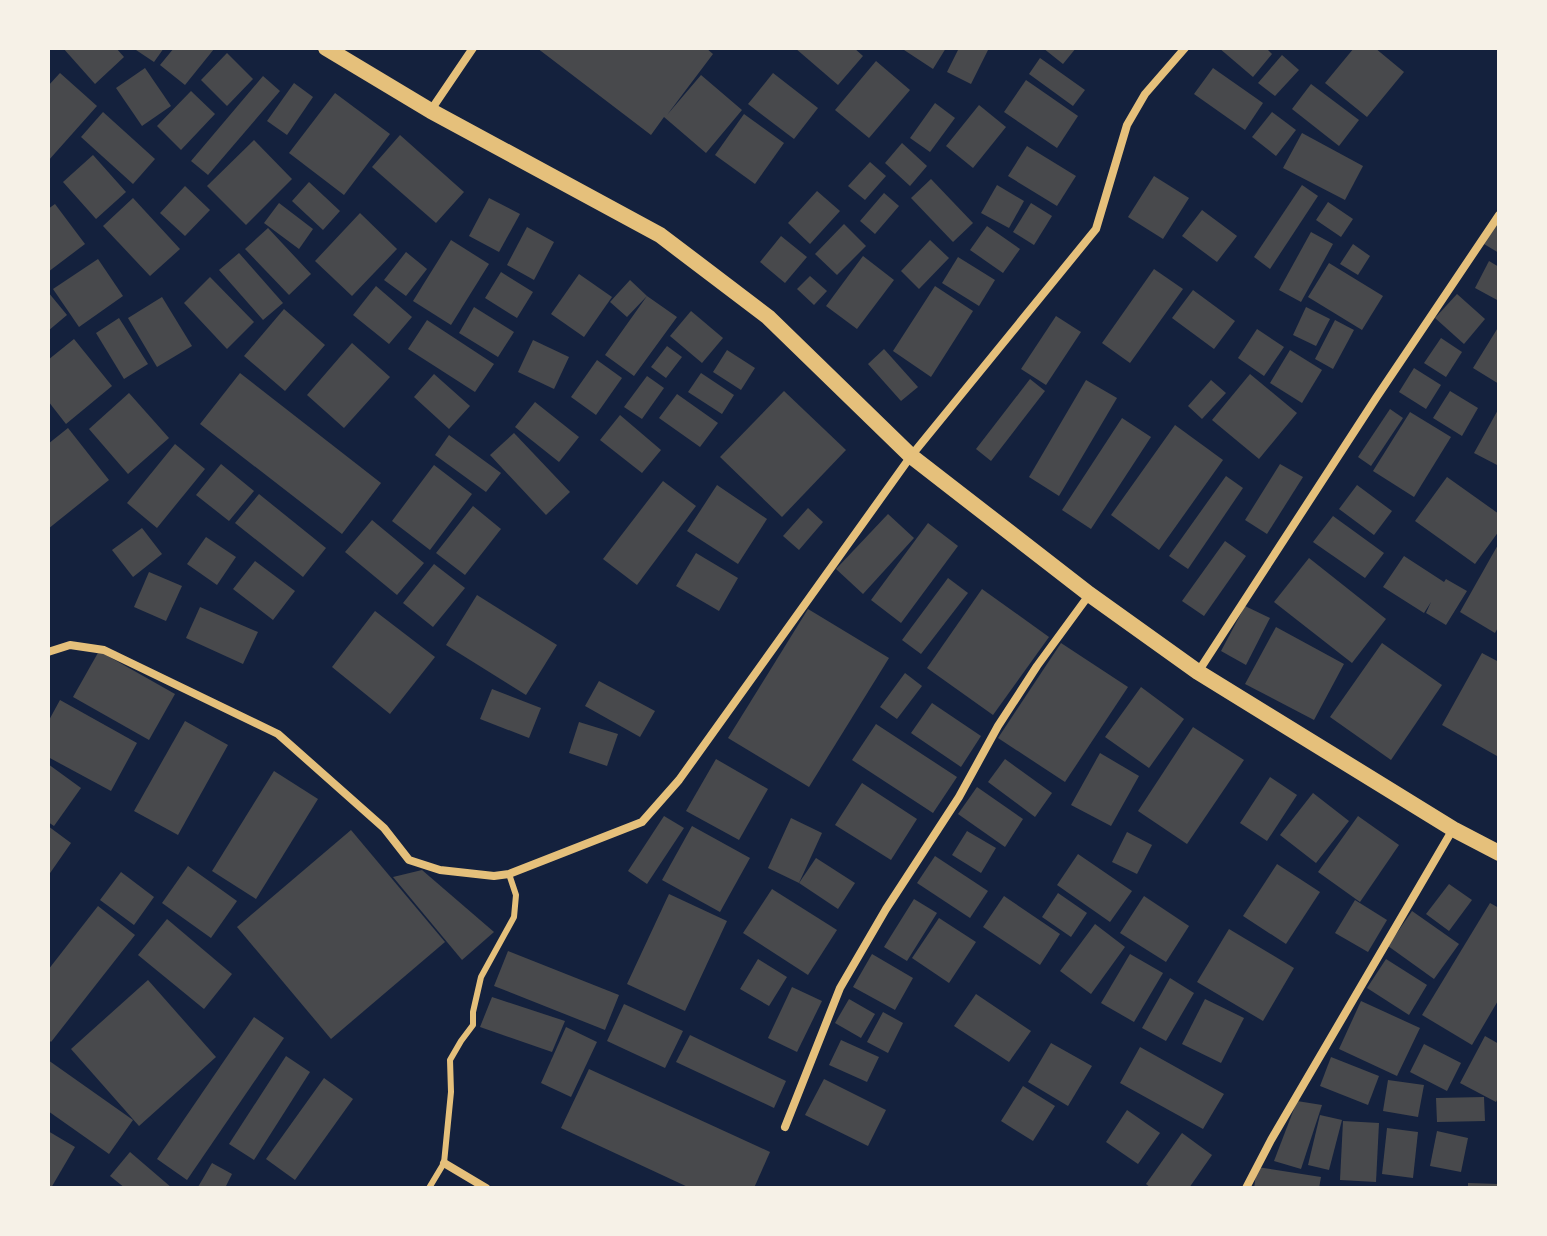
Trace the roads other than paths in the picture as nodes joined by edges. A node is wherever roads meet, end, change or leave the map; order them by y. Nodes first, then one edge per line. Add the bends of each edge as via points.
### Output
1 (326, 48) edge
2 (473, 48) edge
3 (1185, 48) edge
4 (431, 111) junction
5 (1499, 215) edge
6 (911, 456) junction
7 (1089, 594) junction
8 (48, 652) edge
9 (1198, 672) junction
10 (1453, 829) junction
11 (1499, 853) edge
12 (509, 874) junction
13 (785, 1127) dead end
14 (444, 1163) junction
15 (429, 1188) edge
16 (486, 1188) edge
17 (1246, 1188) edge

1 - 4 main road
2 - 4 street
3 - 6 street via 1145,94 1127,125 1096,229
4 - 6 main road via 660,235 768,317
5 - 9 street
6 - 7 main road
6 - 12 street via 679,780 642,822
7 - 9 main road
7 - 13 street via 998,726 840,988
8 - 12 street via 70,645 104,650 278,734 384,828 409,860 440,870
9 - 10 main road
10 - 11 main road
10 - 17 street
12 - 14 lane via 516,895 514,917 481,977 473,1025 450,1060
14 - 15 lane
14 - 16 street

